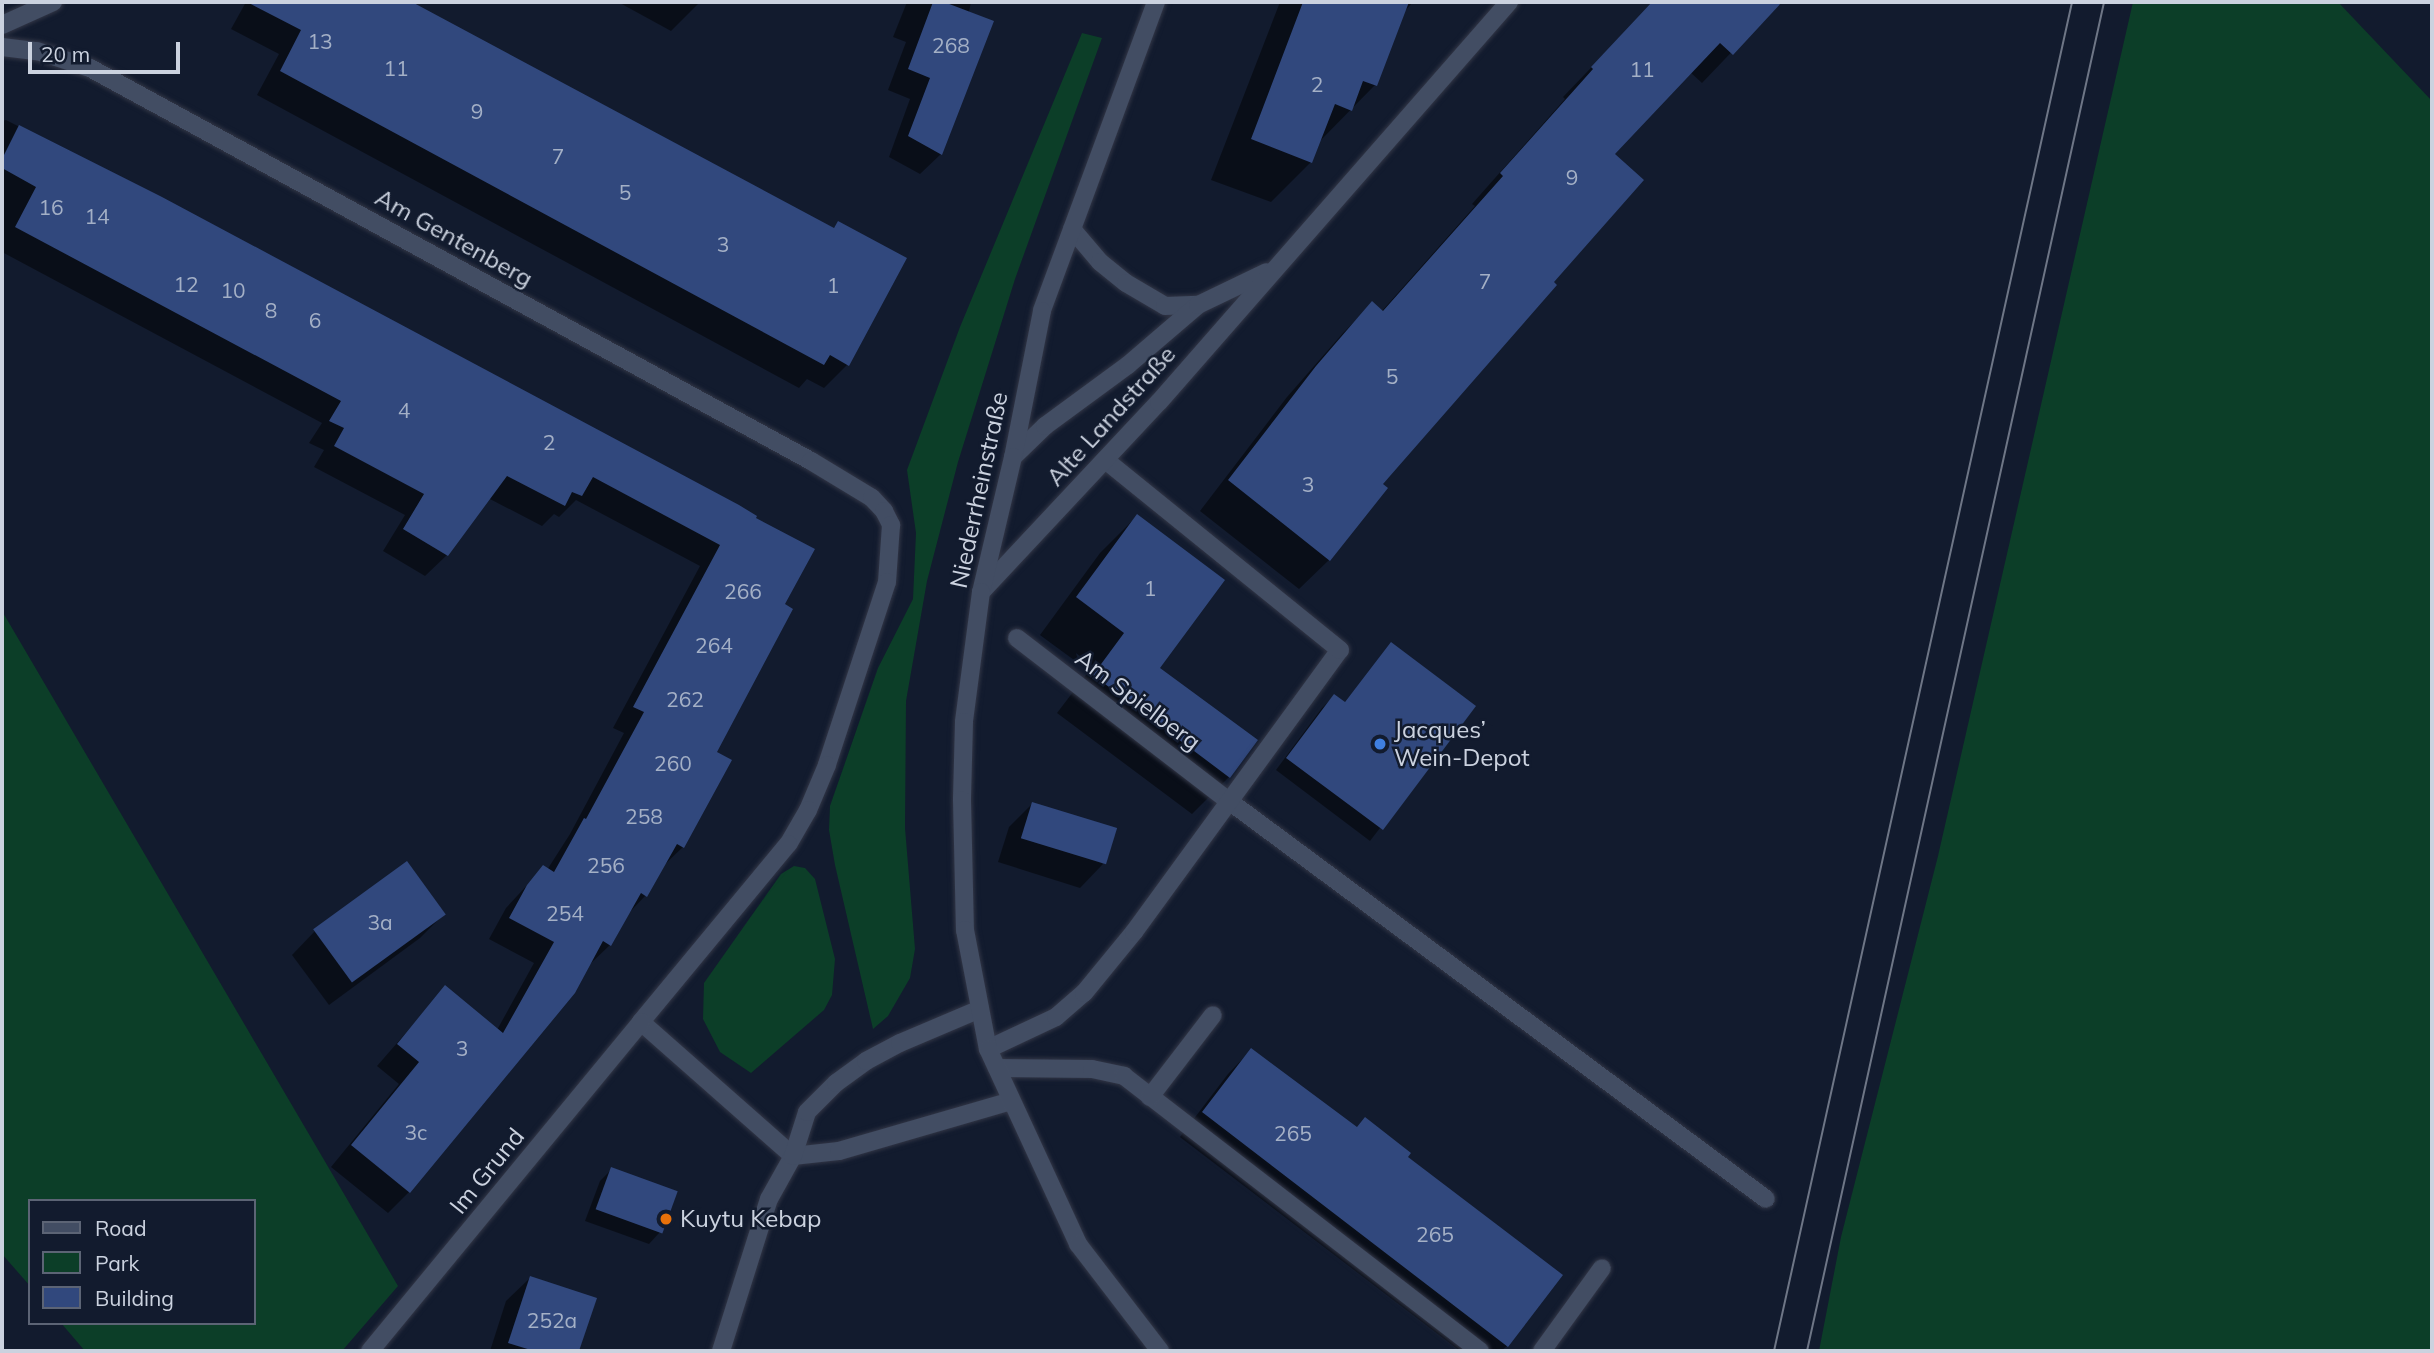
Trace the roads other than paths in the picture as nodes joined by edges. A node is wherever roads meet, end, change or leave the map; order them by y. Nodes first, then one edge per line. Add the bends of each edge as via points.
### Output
1 (53, 2) edge
2 (1156, 2) edge
3 (1508, 2) edge
4 (2, 26) edge
5 (2, 47) edge
6 (1072, 229) junction
7 (1274, 269) junction
8 (1198, 305) junction
9 (1013, 457) junction
10 (1105, 460) junction
11 (981, 592) junction
12 (1017, 638) dead end
13 (1229, 801) junction
14 (980, 1009) junction
15 (1213, 1015) dead end
16 (641, 1022) junction
17 (988, 1049) junction
18 (997, 1068) junction
19 (1150, 1097) junction
20 (1011, 1101) junction
21 (793, 1156) junction
22 (1766, 1199) dead end
23 (1602, 1268) dead end
24 (370, 1351) edge
25 (721, 1351) edge
26 (1160, 1351) edge
27 (1480, 1351) edge
28 (1542, 1351) edge

1 - 4 street
2 - 6 street, Niederrheinstraße
3 - 7 street, Alte Landstraße
5 - 16 street, Am Gentenberg via 37,51 90,68 799,455 872,498 891,525 887,582 808,810 789,844
6 - 8 street, Alte Landstraße via 1126,284 1165,306
6 - 9 street, Niederrheinstraße via 1042,311
7 - 8 street, Alte Landstraße
7 - 10 street, Alte Landstraße
8 - 9 street, Alte Landstraße via 1128,365 1045,426
9 - 11 street, Niederrheinstraße
10 - 11 street, Alte Landstraße
10 - 13 street via 1339,650
11 - 14 street, Niederrheinstraße via 964,722 962,800 965,930
12 - 13 street, Am Spielberg
13 - 17 street via 1084,993 1056,1017
13 - 22 street, Am Spielberg
14 - 17 street, Niederrheinstraße
14 - 21 street via 900,1043 836,1083 807,1112
15 - 19 street
16 - 21 street
16 - 24 street, Im Grund
17 - 18 street, Niederrheinstraße
18 - 19 street via 1092,1069 1124,1076
18 - 20 street, Niederrheinstraße
19 - 27 street
20 - 21 street via 839,1151
20 - 26 street, Niederrheinstraße via 1078,1244
21 - 25 street via 769,1199
23 - 28 street

